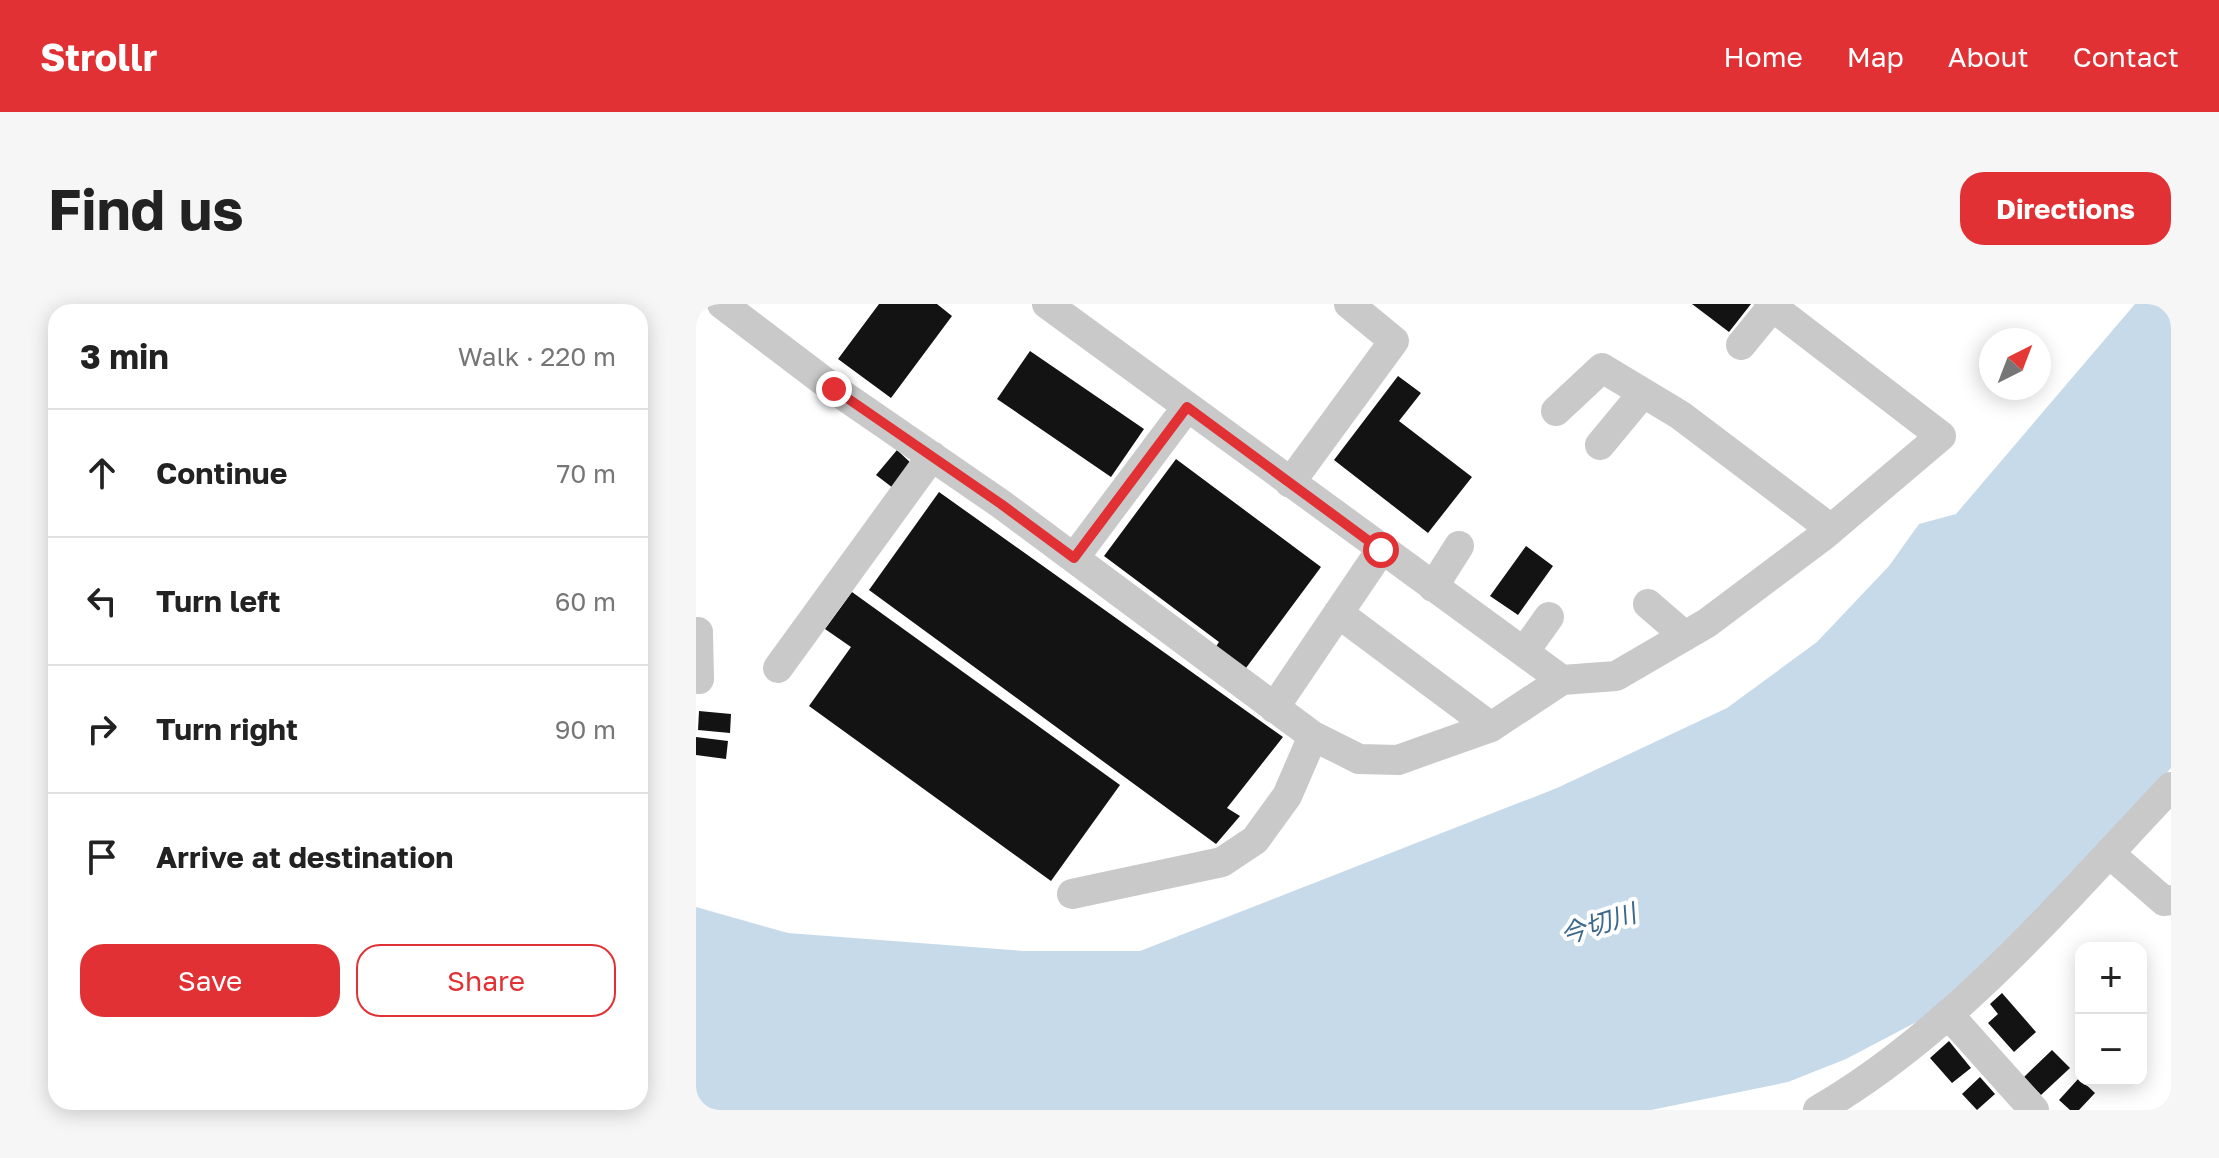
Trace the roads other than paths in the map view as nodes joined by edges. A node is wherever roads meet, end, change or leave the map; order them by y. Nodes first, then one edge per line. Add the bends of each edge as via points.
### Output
1 (722, 304) edge
2 (1047, 304) edge
3 (1349, 304) edge
4 (1771, 305) edge
5 (1741, 345) dead end
6 (1643, 393) junction
7 (1187, 407) junction
8 (1556, 411) dead end
9 (1600, 445) dead end
10 (932, 456) junction
11 (1290, 483) junction
12 (1831, 529) junction
13 (1459, 546) dead end
14 (1381, 550) junction
15 (1074, 558) junction
16 (1433, 587) junction
17 (1648, 604) dead end
18 (1338, 613) junction
19 (1549, 617) dead end
20 (696, 632) edge
21 (1685, 636) junction
22 (1524, 652) junction
23 (778, 668) dead end
24 (699, 679) dead end
25 (1562, 680) junction
26 (1274, 708) junction
27 (1491, 727) junction
28 (1313, 736) junction
29 (2171, 787) edge
30 (2109, 853) junction
31 (1072, 894) dead end
32 (2171, 900) edge
33 (1948, 1014) junction
34 (2016, 1104) edge
35 (1818, 1110) edge

1 - 10 street
2 - 7 street
3 - 11 street via 1394,341
4 - 5 street
4 - 12 street via 1941,436
6 - 8 street via 1602,368
6 - 9 street
6 - 12 street via 1691,409
7 - 11 street
7 - 15 street
10 - 15 street
10 - 23 street
11 - 14 street
12 - 21 street
13 - 16 street
14 - 16 street
14 - 18 street
15 - 26 street
16 - 22 street
17 - 21 street
18 - 26 street
18 - 27 street
19 - 22 street
20 - 24 street
21 - 25 street via 1616,676
22 - 25 street
25 - 27 street
26 - 28 street
27 - 28 street via 1398,760 1359,759
28 - 31 street via 1287,796 1255,840 1222,862
29 - 30 street
30 - 32 street via 2164,901
30 - 33 street
33 - 34 street
33 - 35 street via 1875,1074

